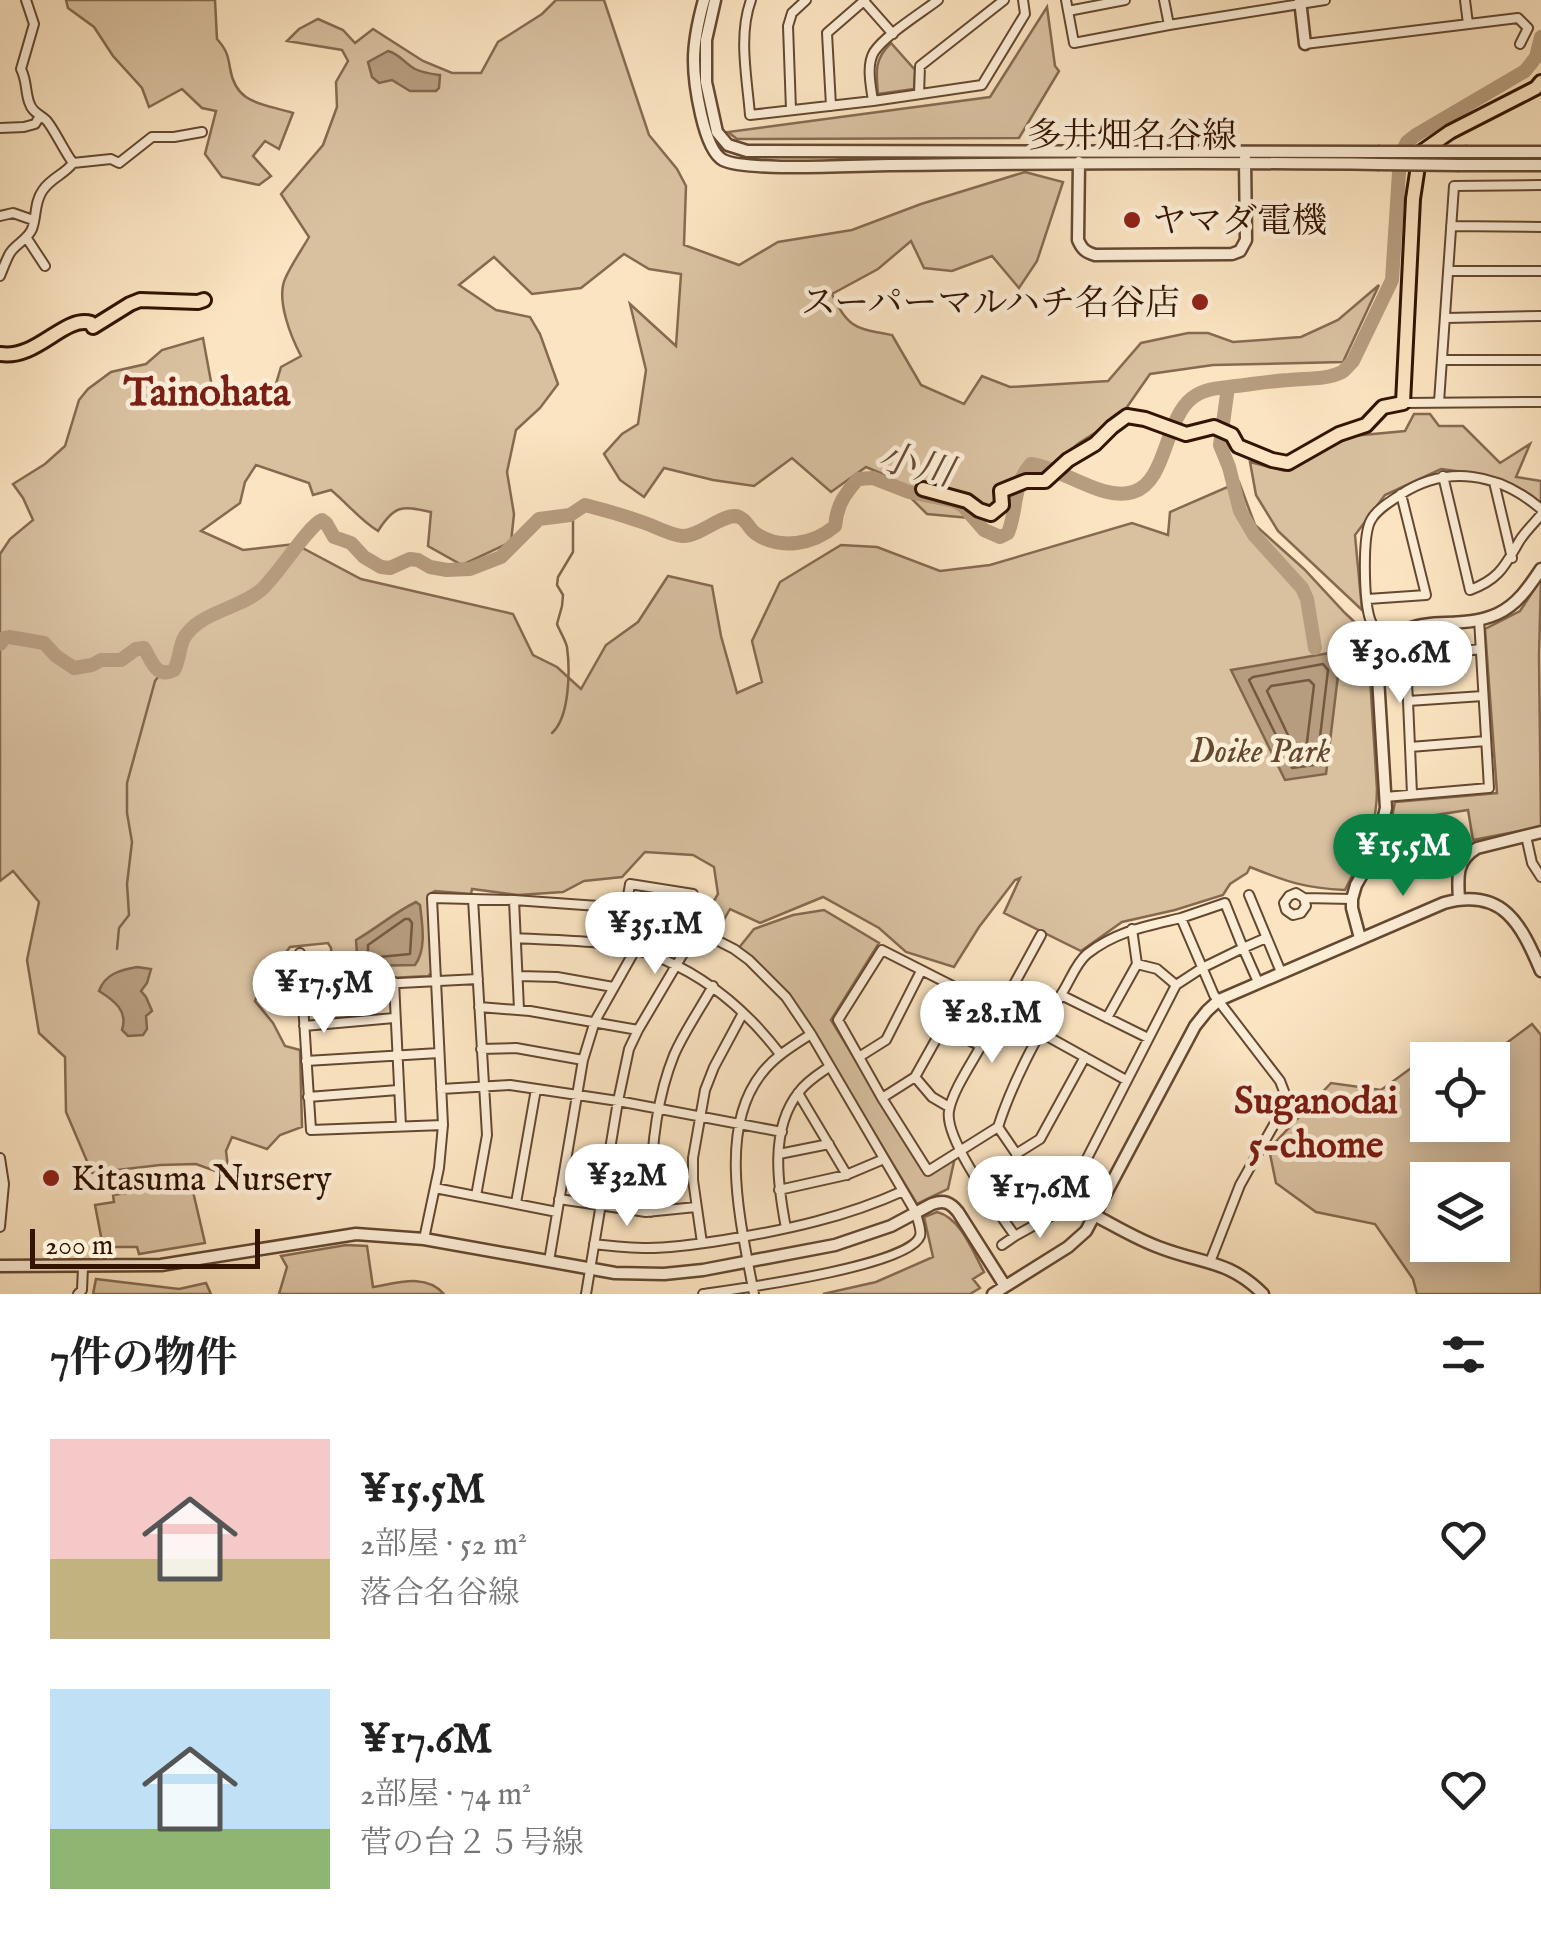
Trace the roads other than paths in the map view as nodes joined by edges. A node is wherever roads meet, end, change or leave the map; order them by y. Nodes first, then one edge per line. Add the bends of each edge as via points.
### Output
1 (26, 0) edge
2 (704, 0) edge
3 (714, 0) edge
4 (751, 0) edge
5 (806, 0) edge
6 (864, 0) edge
7 (938, 0) edge
8 (1004, 0) edge
9 (1023, 0) edge
10 (1066, 0) edge
11 (1125, 0) edge
12 (1164, 0) edge
13 (1324, 0) edge
14 (1464, 0) edge
15 (1300, 2) edge
16 (1068, 12) junction
17 (1468, 24) junction
18 (1168, 25) junction
19 (893, 34) junction
20 (1305, 44) joint
21 (1520, 44) dead end
22 (1541, 82) edge
23 (919, 94) junction
24 (872, 101) junction
25 (831, 106) junction
26 (791, 110) junction
27 (40, 116) junction
28 (0, 128) edge
29 (202, 132) dead end
30 (1541, 152) edge
31 (1245, 157) junction
32 (1378, 158) junction
33 (73, 162) junction
34 (1080, 162) junction
35 (1541, 164) edge
36 (1541, 185) edge
37 (0, 216) edge
38 (33, 220) junction
39 (1451, 226) junction
40 (1541, 227) edge
41 (26, 238) junction
42 (45, 266) dead end
43 (1449, 271) junction
44 (1541, 271) edge
45 (0, 276) edge
46 (204, 300) dead end
47 (1541, 316) edge
48 (1446, 318) junction
49 (0, 354) edge
50 (1442, 360) junction
51 (1541, 360) edge
52 (1439, 402) junction
53 (1541, 402) edge
54 (1403, 403) junction
55 (1443, 476) junction
56 (1494, 482) junction
57 (923, 489) dead end
58 (1401, 494) junction
59 (1541, 512) edge
60 (1512, 558) junction
61 (1541, 569) edge
62 (1368, 599) junction
63 (1478, 619) junction
64 (1385, 645) junction
65 (1480, 649) junction
66 (1483, 696) junction
67 (1408, 701) junction
68 (1486, 741) junction
69 (1410, 747) junction
70 (1412, 794) junction
71 (1386, 797) junction
72 (1541, 832) edge
73 (1526, 836) junction
74 (1537, 862) edge
75 (1541, 877) edge
76 (1249, 895) dead end
77 (472, 898) junction
78 (1304, 898) dead end
79 (1352, 899) junction
80 (514, 900) junction
81 (1459, 900) junction
82 (601, 906) junction
83 (626, 908) junction
84 (1181, 918) junction
85 (685, 924) junction
86 (1132, 929) junction
87 (697, 930) junction
88 (1041, 936) dead end
89 (516, 938) junction
90 (1266, 938) junction
91 (1360, 938) junction
92 (597, 942) junction
93 (1244, 948) junction
94 (635, 950) junction
95 (300, 953) dead end
96 (1136, 964) junction
97 (678, 965) junction
98 (1202, 968) junction
99 (920, 971) junction
100 (1281, 972) junction
101 (1541, 972) edge
102 (518, 976) junction
103 (478, 979) junction
104 (394, 982) junction
105 (436, 982) junction
106 (1258, 982) junction
107 (1176, 984) junction
108 (712, 986) junction
109 (613, 987) junction
110 (302, 988) junction
111 (276, 989) dead end
112 (962, 993) junction
113 (1061, 995) junction
114 (1219, 1000) junction
115 (479, 1007) junction
116 (519, 1009) junction
117 (1000, 1010) junction
118 (743, 1013) junction
119 (394, 1018) junction
120 (1107, 1018) junction
121 (595, 1021) junction
122 (304, 1026) junction
123 (943, 1028) junction
124 (638, 1030) junction
125 (1040, 1032) junction
126 (810, 1034) junction
127 (1148, 1038) junction
128 (481, 1049) junction
129 (439, 1053) junction
130 (780, 1054) junction
131 (397, 1055) junction
132 (859, 1057) junction
133 (1084, 1057) junction
134 (583, 1060) junction
135 (306, 1061) junction
136 (829, 1067) junction
137 (916, 1078) junction
138 (1126, 1080) junction
139 (483, 1086) junction
140 (441, 1089) junction
141 (536, 1089) junction
142 (398, 1090) junction
143 (798, 1092) junction
144 (308, 1097) junction
145 (578, 1097) junction
146 (882, 1098) junction
147 (618, 1102) junction
148 (949, 1107) junction
149 (660, 1109) junction
150 (700, 1117) junction
151 (739, 1124) junction
152 (443, 1125) junction
153 (401, 1126) junction
154 (998, 1127) junction
155 (782, 1132) junction
156 (829, 1144) junction
157 (960, 1150) junction
158 (779, 1154) junction
159 (1016, 1154) junction
160 (0, 1158) edge
161 (884, 1159) junction
162 (847, 1175) junction
163 (435, 1188) junction
164 (779, 1190) junction
165 (903, 1190) junction
166 (476, 1196) junction
167 (559, 1199) junction
168 (1065, 1200) junction
169 (516, 1204) junction
170 (600, 1206) junction
171 (696, 1207) junction
172 (557, 1212) junction
173 (652, 1212) junction
174 (916, 1213) junction
175 (1096, 1216) junction
176 (0, 1227) edge
177 (786, 1228) junction
178 (1015, 1236) junction
179 (744, 1237) junction
180 (424, 1239) junction
181 (702, 1243) junction
182 (594, 1244) junction
183 (1002, 1245) dead end
184 (549, 1261) junction
185 (748, 1262) junction
186 (1210, 1262) junction
187 (0, 1266) edge
188 (84, 1268) junction
189 (589, 1269) junction
190 (753, 1290) edge
191 (1007, 1290) edge
192 (78, 1294) edge
193 (586, 1294) edge
194 (703, 1294) edge
195 (992, 1294) edge
196 (1263, 1294) edge

1 - 27 street via 34,24 21,69 28,101
2 - 34 street, 多井畑名谷線 via 696,82 706,131 724,160 777,166
3 - 31 street, 多井畑名谷線 via 706,40 713,116 728,145 747,151
4 - 26 street via 744,34 750,114
5 - 26 street via 788,26
6 - 19 street
6 - 25 street via 827,34
7 - 19 street
8 - 23 street via 920,66
9 - 23 street via 1025,14 982,84
10 - 16 street
11 - 16 street
12 - 18 street
13 - 15 street
14 - 17 street
15 - 18 street
15 - 20 street
16 - 18 street via 1074,43
17 - 20 street
17 - 21 street via 1518,18 1528,28
19 - 24 street via 874,52
22 - 54 main road via 1420,152
23 - 24 street
24 - 25 street
25 - 26 street
27 - 28 street via 35,124
27 - 33 street
29 - 33 street via 152,137 119,163
30 - 32 street, 多井畑名谷線, bridge
31 - 32 street, 多井畑名谷線
31 - 34 street, 多井畑名谷線
31 - 34 street via 1246,240 1232,254 1094,255 1081,248
32 - 35 street, 多井畑名谷線, bridge via 1459,166
33 - 38 street via 41,191
36 - 39 street via 1454,186
37 - 38 street
38 - 41 street
39 - 40 street
39 - 43 street
41 - 42 street
41 - 45 street
43 - 44 street
43 - 48 street
46 - 49 main road via 140,300 94,327 84,320 26,352
47 - 48 street
48 - 50 street
50 - 51 street
50 - 52 street
52 - 53 street
52 - 54 street
54 - 57 main road via 1288,463 1238,446 1214,427 1186,434 1126,416 1045,481 1001,491 1002,505 991,514
55 - 56 street
55 - 58 street
55 - 60 street via 1470,590 1487,584
56 - 59 street
56 - 60 street
58 - 62 street via 1371,518 1366,533
58 - 62 street via 1426,595
59 - 60 street
61 - 63 street via 1516,602
62 - 64 street
63 - 64 street via 1415,626
63 - 65 street
64 - 71 street via 1377,661
65 - 66 street
65 - 67 street via 1410,657
66 - 67 street
66 - 68 street
67 - 69 street
68 - 69 street
68 - 70 street via 1489,788
69 - 70 street
70 - 71 street
71 - 79 street via 1376,850
72 - 73 street
73 - 74 street
73 - 81 street via 1468,853 1458,870
74 - 75 street
76 - 90 street
77 - 80 street
77 - 103 street
77 - 105 street via 432,898
78 - 79 street
79 - 91 street
80 - 82 street
80 - 89 street
81 - 91 street
81 - 101 street via 1508,913
82 - 83 street
82 - 92 street
83 - 85 street
83 - 85 street via 630,884 693,894
84 - 86 street
84 - 93 street via 1225,904
84 - 98 street
85 - 87 street
86 - 96 street
86 - 113 street via 1083,957
87 - 97 street
87 - 126 street via 750,960
88 - 117 street
89 - 92 street
89 - 102 street
90 - 93 street
90 - 100 street
91 - 100 street
92 - 94 street
93 - 98 street
93 - 106 street
94 - 97 street
94 - 109 street
95 - 110 street
96 - 107 street
96 - 120 street
97 - 108 street
97 - 124 street
98 - 107 street
98 - 114 street
99 - 112 street
99 - 132 street via 886,1040
99 - 132 street via 882,950 838,1020
100 - 106 street
102 - 109 street
102 - 116 street
103 - 105 street
103 - 115 street
104 - 105 street
104 - 110 street
104 - 119 street
105 - 129 street
106 - 114 street
107 - 127 street
108 - 118 street
108 - 149 street via 675,1052
109 - 121 street
110 - 111 street
110 - 122 street
112 - 117 street
112 - 123 street
113 - 120 street
113 - 125 street
114 - 175 street via 1194,1026
114 - 186 street via 1280,1080 1285,1105 1240,1185
115 - 116 street
115 - 128 street
116 - 121 street
117 - 125 street
118 - 130 street
118 - 150 street via 714,1067
119 - 122 street
119 - 131 street
120 - 127 street
121 - 124 street
121 - 134 street
122 - 135 street
123 - 137 street
123 - 148 street via 981,1046
124 - 147 street
125 - 133 street
125 - 154 street
126 - 130 street
126 - 136 street
127 - 138 street
128 - 134 street
128 - 139 street
129 - 131 street
129 - 140 street
130 - 151 street via 759,1076
131 - 135 street
131 - 142 street
132 - 146 street
133 - 138 street
133 - 159 street via 1040,1139
134 - 145 street
135 - 144 street
136 - 143 street
136 - 161 street
137 - 146 street
137 - 148 street
138 - 168 street
139 - 140 street
139 - 141 street
139 - 166 street via 487,1135
140 - 152 street
141 - 145 street
141 - 169 street
142 - 144 street
142 - 153 street
143 - 155 street
143 - 156 street
144 - 153 street via 310,1130
145 - 147 street
145 - 167 street
146 - 157 street via 928,1170
147 - 149 street
147 - 170 street
148 - 157 street
149 - 150 street
149 - 173 street via 650,1172
150 - 151 street
150 - 171 street via 693,1158
151 - 155 street
151 - 179 street via 734,1164
152 - 153 street
152 - 163 street
154 - 157 street
154 - 159 street
155 - 158 street
156 - 158 street
156 - 162 street
157 - 178 street
158 - 164 street
159 - 168 street via 1037,1184
160 - 176 street
161 - 162 street
161 - 165 street
162 - 164 street
163 - 166 street
163 - 180 street
164 - 177 street
165 - 174 street
165 - 177 street via 828,1220
166 - 169 street
167 - 170 street
167 - 172 street
168 - 175 street
168 - 178 street via 1060,1211
169 - 172 street
170 - 173 street
170 - 182 street
171 - 173 street
171 - 181 street
172 - 184 street
174 - 185 street via 844,1243
174 - 190 street via 920,1237 904,1249
174 - 191 street via 938,1202 950,1204
175 - 186 street via 1164,1250
175 - 191 street via 1077,1240
177 - 179 street
178 - 183 street
179 - 181 street
179 - 185 street
180 - 184 street
180 - 188 street via 356,1234 180,1263
181 - 182 street
182 - 189 street
184 - 189 street
185 - 189 street via 664,1274
185 - 190 street
186 - 196 street via 1240,1274
187 - 188 street
188 - 192 street
189 - 193 street
190 - 194 street
191 - 195 street

